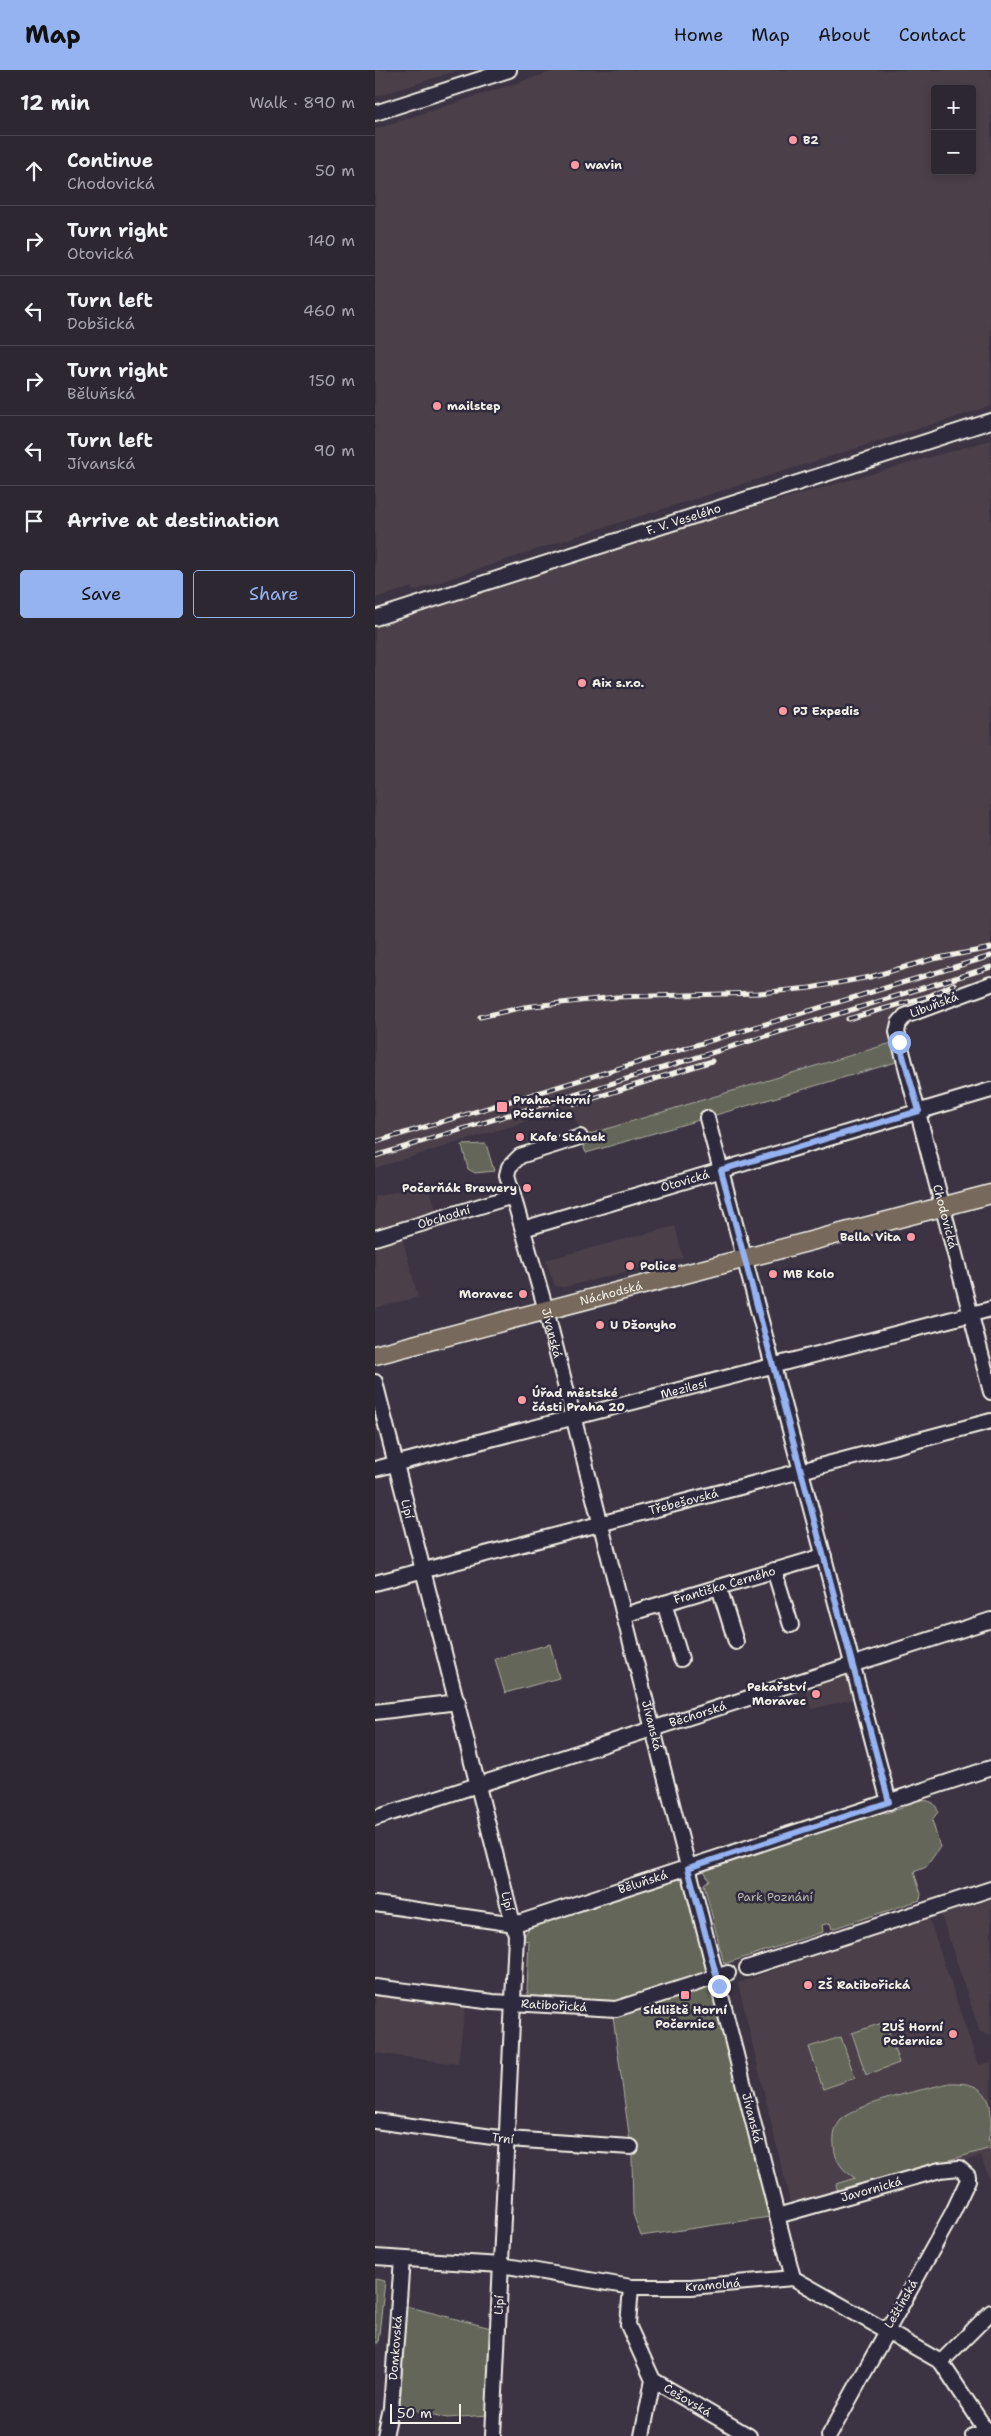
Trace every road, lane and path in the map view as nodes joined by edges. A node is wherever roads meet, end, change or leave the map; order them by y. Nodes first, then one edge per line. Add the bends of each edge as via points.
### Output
1 (509, 70) edge
2 (375, 113) edge
3 (991, 421) edge
4 (375, 618) edge
5 (991, 984) edge
6 (899, 1042) joint
7 (991, 1090) edge
8 (919, 1111) junction
9 (707, 1118) dead end
10 (581, 1137) dead end
11 (721, 1170) junction
12 (991, 1194) edge
13 (513, 1196) junction
14 (942, 1207) junction
15 (523, 1229) junction
16 (375, 1238) edge
17 (745, 1258) junction
18 (991, 1309) edge
19 (546, 1310) junction
20 (971, 1315) junction
21 (375, 1355) edge
22 (774, 1367) junction
23 (375, 1382) edge
24 (991, 1392) edge
25 (573, 1416) junction
26 (991, 1422) edge
27 (396, 1463) junction
28 (375, 1469) edge
29 (801, 1470) junction
30 (601, 1524) junction
31 (824, 1556) junction
32 (774, 1570) junction
33 (424, 1571) junction
34 (375, 1583) edge
35 (719, 1587) junction
36 (664, 1603) junction
37 (624, 1615) junction
38 (991, 1620) edge
39 (791, 1625) dead end
40 (736, 1642) dead end
41 (681, 1658) dead end
42 (853, 1664) junction
43 (458, 1702) junction
44 (375, 1712) edge
45 (653, 1729) junction
46 (991, 1768) edge
47 (479, 1784) junction
48 (889, 1802) junction
49 (375, 1818) edge
50 (688, 1868) junction
51 (991, 1890) edge
52 (375, 1904) edge
53 (515, 1924) junction
54 (747, 1968) dead end
55 (722, 1975) junction
56 (375, 1987) edge
57 (514, 2004) junction
58 (375, 2121) edge
59 (507, 2139) junction
60 (631, 2147) dead end
61 (965, 2171) joint
62 (777, 2216) junction
63 (375, 2257) edge
64 (402, 2258) junction
65 (501, 2265) junction
66 (793, 2278) junction
67 (631, 2287) junction
68 (991, 2312) edge
69 (886, 2330) junction
70 (941, 2362) junction
71 (653, 2380) junction
72 (989, 2432) edge
73 (385, 2436) edge
74 (493, 2436) edge
75 (642, 2436) edge
76 (749, 2436) edge
77 (829, 2436) edge
78 (973, 2436) edge

1 - 2 street
3 - 4 street, F. V. Veselého
5 - 6 street, Libuňská via 905,1016 897,1032
6 - 8 street, Chodovická
7 - 8 street, Otovická
8 - 11 street, Otovická
8 - 14 street, Chodovická
9 - 11 street
10 - 13 street, Jívanská via 520,1156 509,1167 507,1176
11 - 15 street, Otovická
11 - 17 street
12 - 14 main road, Náchodská
13 - 15 street, Jívanská
13 - 16 street, Obchodní
14 - 17 main road, Náchodská
14 - 20 street, Chodovická
15 - 19 street, Jívanská
17 - 19 main road, Náchodská
17 - 22 street
18 - 20 street, Mezilesí
19 - 21 main road, Náchodská
19 - 25 street, Jívanská
20 - 22 street, Mezilesí
20 - 24 street, Chodovická
22 - 25 street, Mezilesí
22 - 29 street
23 - 27 street, Lipí
25 - 27 street, Mezilesí
25 - 30 street, Jívanská
26 - 29 street, Třebešovská
27 - 28 street, Mezilesí
27 - 33 street, Lipí
29 - 30 street, Třebešovská
29 - 31 street
30 - 33 street, Třebešovská
30 - 37 street, Jívanská
31 - 32 street, Františka Černého
31 - 42 street
32 - 35 street, Františka Černého
32 - 39 street
33 - 34 street, Třebešovská
33 - 43 street, Lipí
35 - 36 street, Františka Černého
35 - 40 street
36 - 37 street, Františka Černého
36 - 41 street
37 - 45 street, Jívanská
38 - 42 street, Běchorská
42 - 45 street, Běchorská
42 - 48 street
43 - 44 street
43 - 47 street, Lipí
45 - 47 street, Běchorská
45 - 50 street, Jívanská
46 - 48 street, Běluňská
47 - 49 street, Běchorská
47 - 53 street, Lipí
48 - 50 street, Běluňská
50 - 53 street, Běluňská
50 - 55 street, Jívanská
51 - 54 street
52 - 53 street, Běluňská
53 - 57 street, Lipí
55 - 57 street, Ratibořická via 616,2009
55 - 62 street, Jívanská
56 - 57 street, Ratibořická
57 - 59 street, Lipí
58 - 59 street, Trní
59 - 60 street, Trní
59 - 65 street, Lipí
61 - 62 street, Javornická via 959,2168 940,2170
61 - 69 street, Leštínská via 968,2180 964,2189
62 - 66 street, Jívanská
63 - 64 street, Kramolná
64 - 65 street, Kramolná
64 - 73 street, Domkovská via 391,2408
65 - 67 street, Kramolná
65 - 74 street, Lipí
66 - 67 street, Kramolná via 691,2287
66 - 69 street
67 - 71 street via 628,2325
68 - 70 street
69 - 70 street
69 - 77 street, Leštínská
70 - 72 street
71 - 75 street
71 - 76 street, Češovská
72 - 78 street

